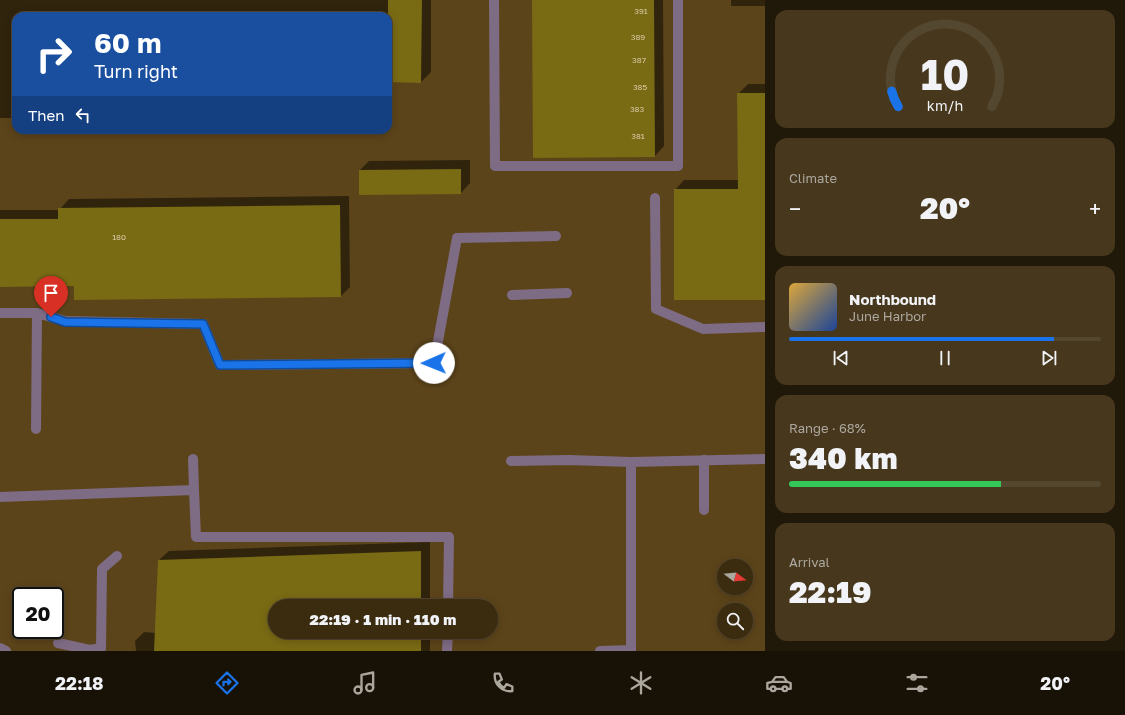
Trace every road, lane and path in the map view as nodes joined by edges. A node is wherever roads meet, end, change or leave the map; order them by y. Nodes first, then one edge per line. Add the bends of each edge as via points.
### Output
1 (494, 0) edge
2 (678, 0) edge
3 (655, 198) dead end
4 (556, 236) dead end
5 (567, 293) dead end
6 (512, 295) dead end
7 (0, 313) edge
8 (37, 313) junction
9 (765, 327) edge
10 (36, 429) dead end
11 (193, 459) dead end
12 (765, 459) edge
13 (704, 460) junction
14 (511, 461) dead end
15 (631, 462) junction
16 (194, 490) junction
17 (0, 497) edge
18 (704, 510) dead end
19 (118, 556) dead end
20 (448, 599) edge
21 (448, 639) edge
22 (58, 642) dead end
23 (447, 651) edge
24 (600, 651) edge

1 - 2 lane via 495,166 678,166
3 - 9 lane via 656,309 703,329
4 - 8 lane via 457,238 434,363 220,365 203,324 65,322
5 - 6 lane
7 - 8 lane
8 - 10 lane
11 - 16 lane
12 - 13 lane
13 - 15 lane
13 - 18 lane
14 - 15 lane
15 - 24 lane via 631,650
16 - 17 lane
16 - 20 lane via 196,537 449,537
19 - 22 lane via 102,569 101,648 90,650
21 - 23 lane

